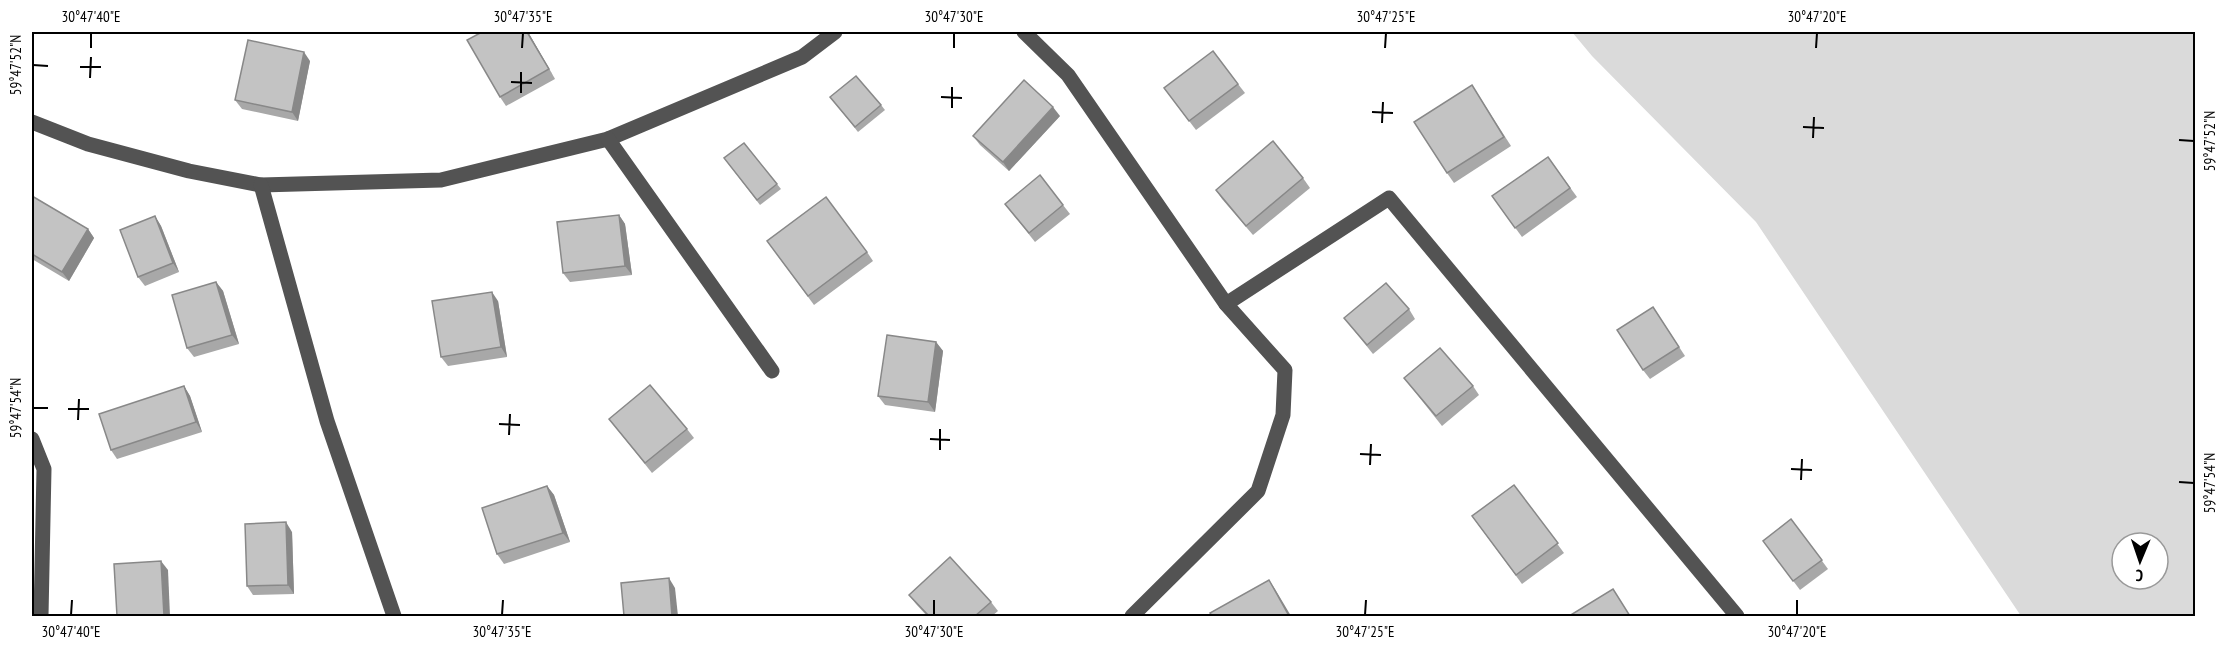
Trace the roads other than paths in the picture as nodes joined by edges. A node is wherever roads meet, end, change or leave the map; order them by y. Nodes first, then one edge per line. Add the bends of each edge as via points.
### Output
1 (835, 32) edge
2 (1024, 32) edge
3 (32, 122) edge
4 (608, 139) junction
5 (261, 185) junction
6 (1226, 304) junction
7 (772, 371) dead end
8 (32, 439) edge
9 (41, 616) edge
10 (394, 616) edge
11 (1132, 616) edge
12 (1737, 616) edge

1 - 4 street via 802,57
2 - 6 street via 1068,75
3 - 5 street via 99,147
4 - 5 street via 441,180
4 - 7 street
5 - 10 street via 327,421
6 - 11 street via 1285,370 1283,415 1258,491
6 - 12 street via 1389,198
8 - 9 street via 44,469

